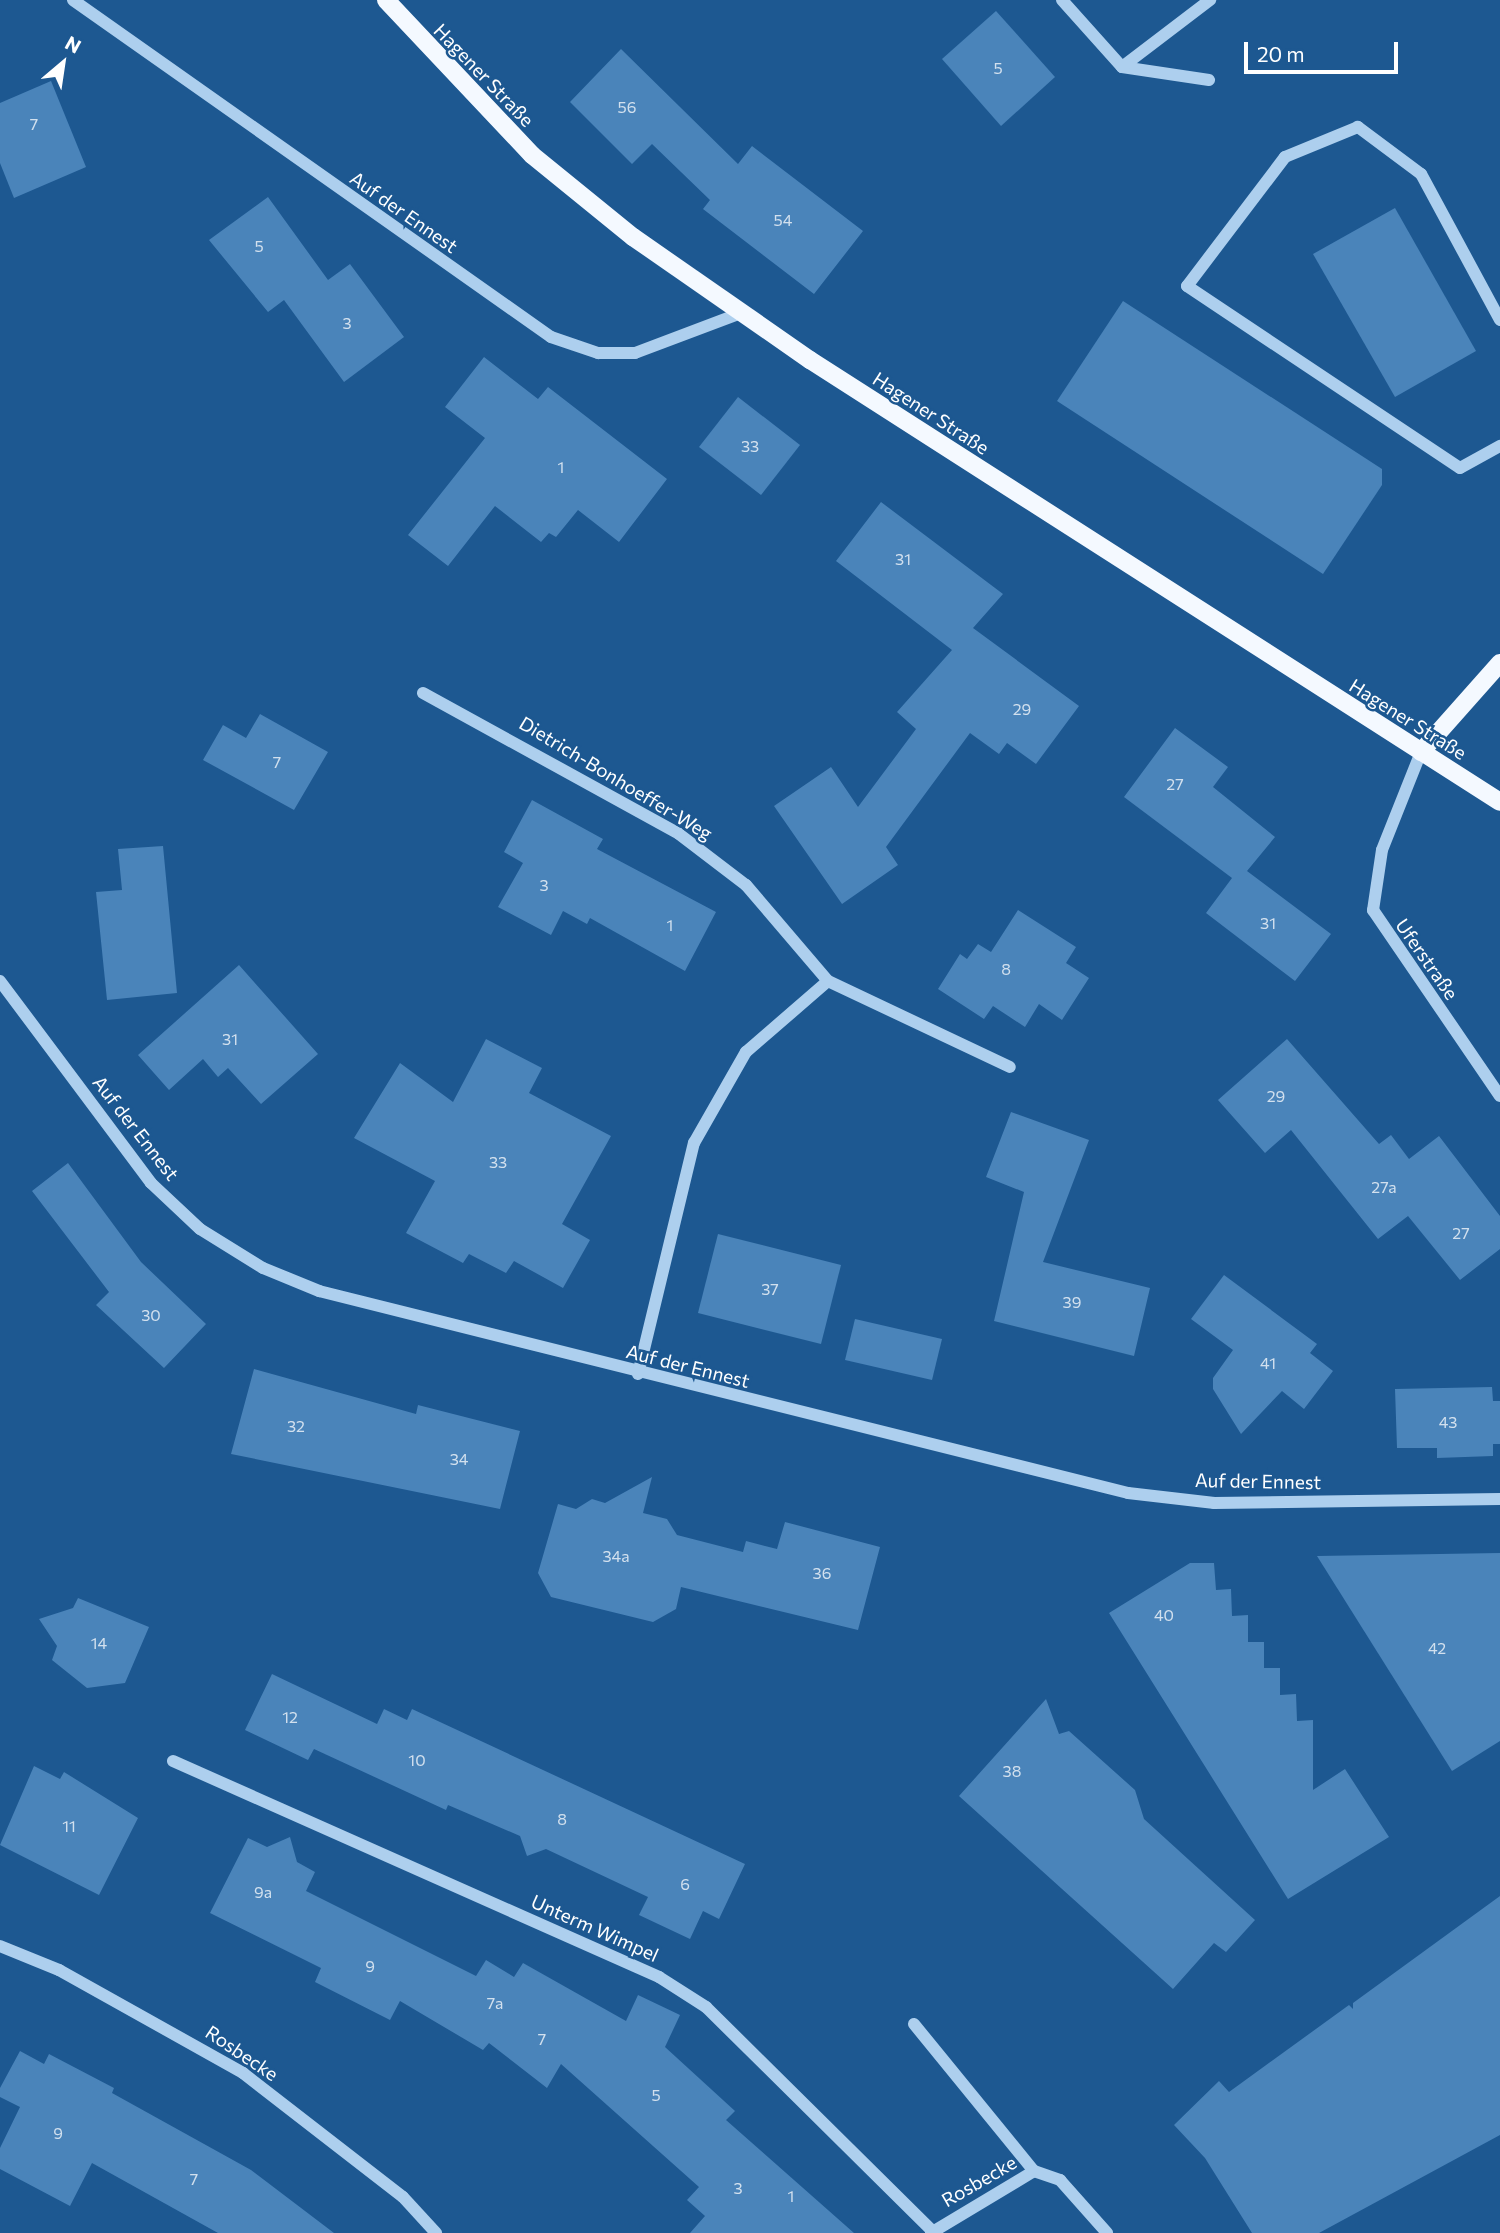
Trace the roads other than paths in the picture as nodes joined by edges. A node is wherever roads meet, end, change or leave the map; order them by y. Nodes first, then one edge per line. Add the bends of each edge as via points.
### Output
1 (73, 0) edge
2 (386, 0) edge
3 (1062, 0) edge
4 (1210, 0) edge
5 (1122, 67) junction
6 (1209, 80) dead end
7 (741, 313) junction
8 (1500, 320) edge
9 (1500, 446) edge
10 (1500, 663) edge
11 (423, 693) dead end
12 (1421, 752) junction
13 (1500, 802) edge
14 (0, 981) edge
15 (828, 981) junction
16 (1010, 1066) dead end
17 (1500, 1096) edge
18 (638, 1374) junction
19 (1500, 1499) edge
20 (173, 1761) dead end
21 (0, 1945) edge
22 (914, 2024) dead end
23 (1034, 2171) junction
24 (932, 2232) edge
25 (436, 2233) edge
26 (1107, 2233) edge

1 - 7 street, Auf der Ennest via 551,337 598,353 635,353
2 - 7 main road, Hagener Straße via 532,155
3 - 5 street
4 - 5 street
5 - 6 street
7 - 12 main road, Hagener Straße
8 - 9 street via 1421,174 1358,127 1285,157 1187,286 1460,468
10 - 12 main road
11 - 15 street, Dietrich-Bonhoeffer-Weg via 679,834 746,885
12 - 13 main road, Hagener Straße
12 - 17 street, Uferstraße via 1381,850 1373,910
14 - 18 street, Auf der Ennest via 151,1183 200,1229 262,1268 319,1291
15 - 16 street, Dietrich-Bonhoeffer-Weg
15 - 18 street via 746,1052 694,1143
18 - 19 street, Auf der Ennest via 1128,1493 1214,1503
20 - 24 street, Unterm Wimpel via 659,1977 706,2007
21 - 25 street, Rosbecke via 71,1976 243,2073 403,2197
22 - 23 street
23 - 24 street, Rosbecke
23 - 26 street, Rosbecke via 1060,2180

